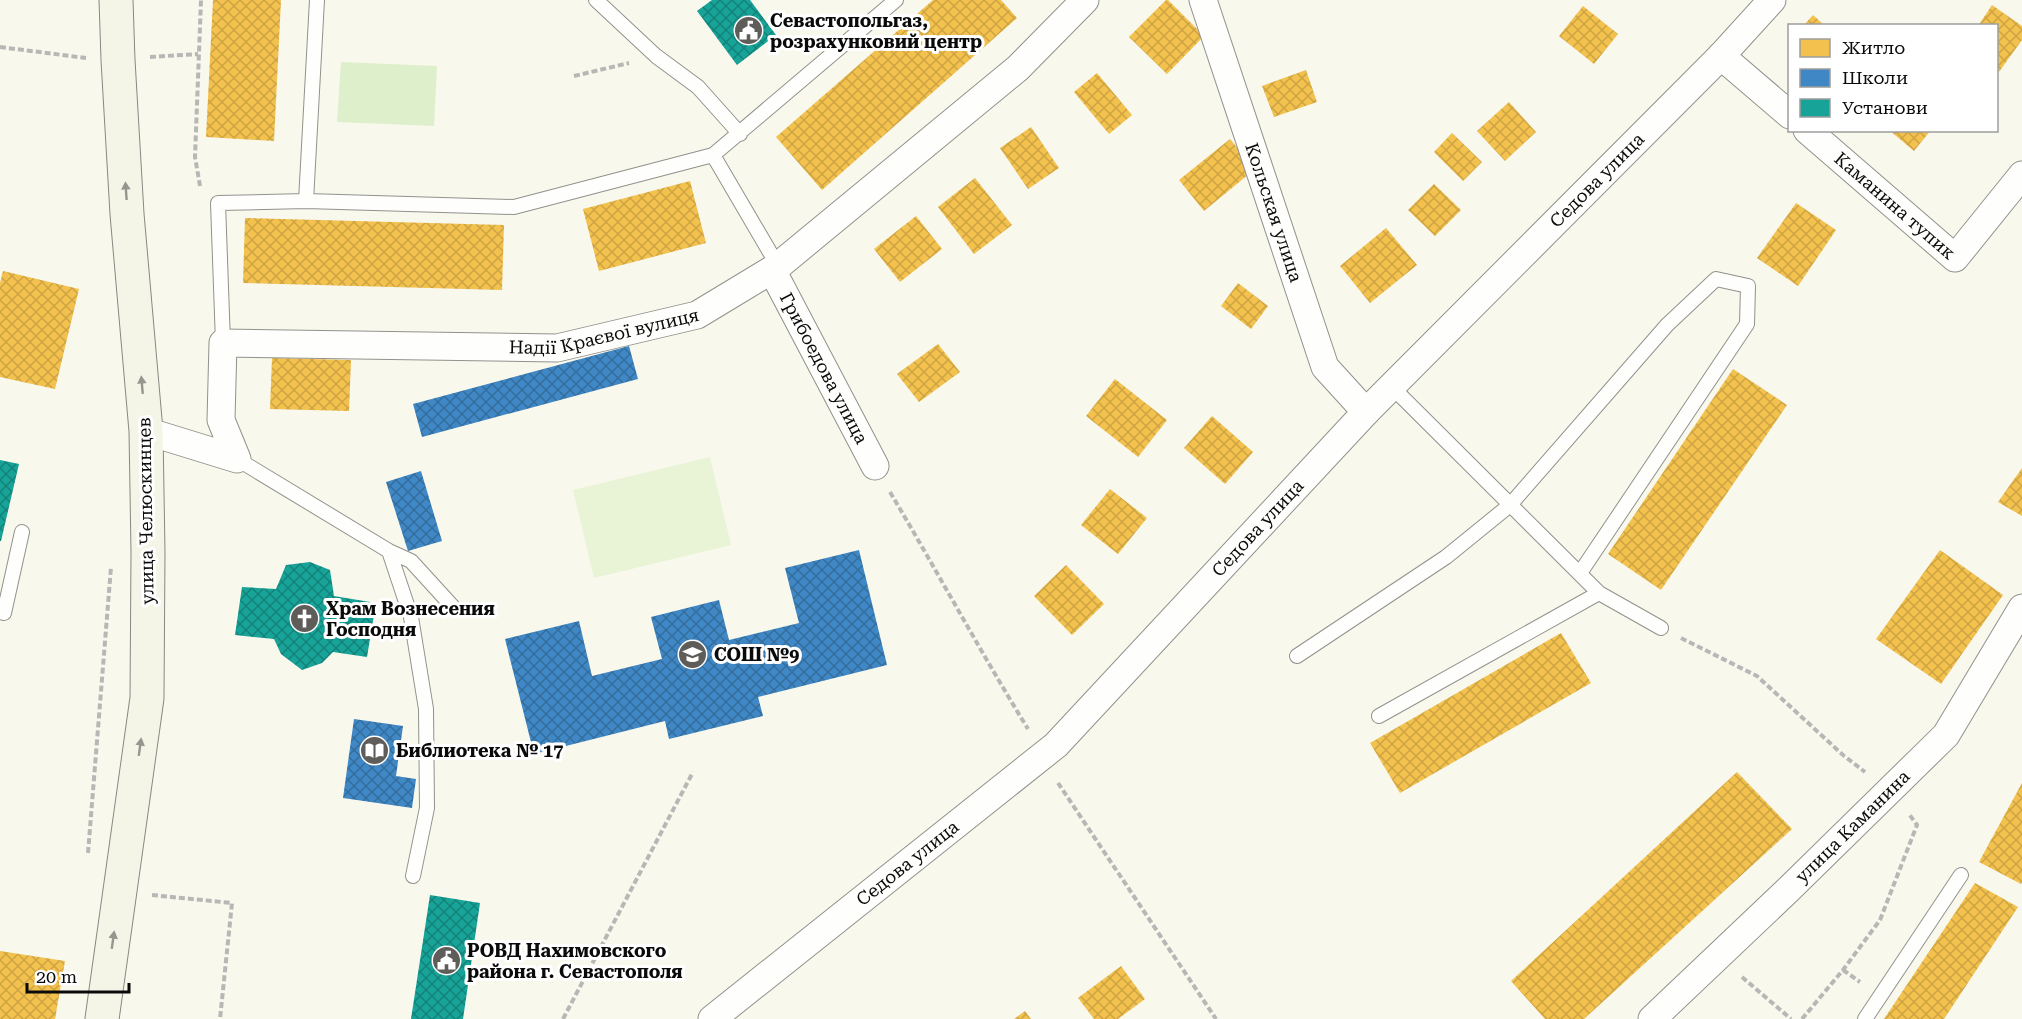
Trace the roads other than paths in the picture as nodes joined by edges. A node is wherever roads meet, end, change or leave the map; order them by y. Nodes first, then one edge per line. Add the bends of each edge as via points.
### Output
1 (116, 0) edge
2 (317, 0) edge
3 (596, 0) edge
4 (896, 0) edge
5 (1085, 0) edge
6 (1203, 0) edge
7 (1772, 0) edge
8 (1721, 57) junction
9 (1788, 114) edge
10 (1809, 132) edge
11 (740, 134) junction
12 (713, 155) junction
13 (2022, 175) edge
14 (306, 201) junction
15 (775, 268) junction
16 (223, 343) junction
17 (1391, 386) junction
18 (1366, 412) junction
19 (146, 431) junction
20 (237, 459) junction
21 (875, 466) road end
22 (1510, 505) junction
23 (22, 532) dead end
24 (389, 551) junction
25 (1580, 573) junction
26 (1599, 592) junction
27 (453, 606) dead end
28 (2022, 609) edge
29 (0, 612) edge
30 (1661, 628) road end
31 (1297, 656) dead end
32 (1379, 716) dead end
33 (1961, 875) dead end
34 (413, 876) dead end
35 (102, 1019) edge
36 (712, 1019) edge
37 (1652, 1019) edge
38 (1865, 1019) edge

19 -> 1 main road, улица Челюскинцев via 127,214
2 - 14 lane
3 - 11 lane via 656,56 698,87
4 - 11 lane
5 - 15 street, Надії Краєвої вулиця via 1018,68
6 - 18 street, Кольская улица via 1324,366
7 - 8 street, Седова улица
8 - 9 street
8 - 17 street, Седова улица
10 - 13 street, Каманина тупик via 1955,258
11 - 12 lane
12 - 14 lane via 514,207
12 - 15 lane
14 - 16 lane via 218,202
15 - 16 street, Надії Краєвої вулиця via 697,315 557,348
15 - 21 street, Грибоедова улица
16 - 20 street via 221,420
17 - 18 street, Седова улица
17 - 22 lane
18 - 36 street, Седова улица via 1056,745
19 - 20 street
35 -> 19 main road, улица Челюскинцев via 147,698
20 - 24 lane
22 - 25 lane
22 - 25 lane via 1667,325 1716,279 1748,286 1747,324
22 - 31 lane via 1446,557
23 - 29 lane via 4,613
24 - 27 lane via 411,561
24 - 34 lane via 411,616 426,709 426,808
25 - 26 lane
26 - 30 lane
26 - 32 lane
28 - 37 street, улица Каманина via 1946,735
33 - 38 lane

